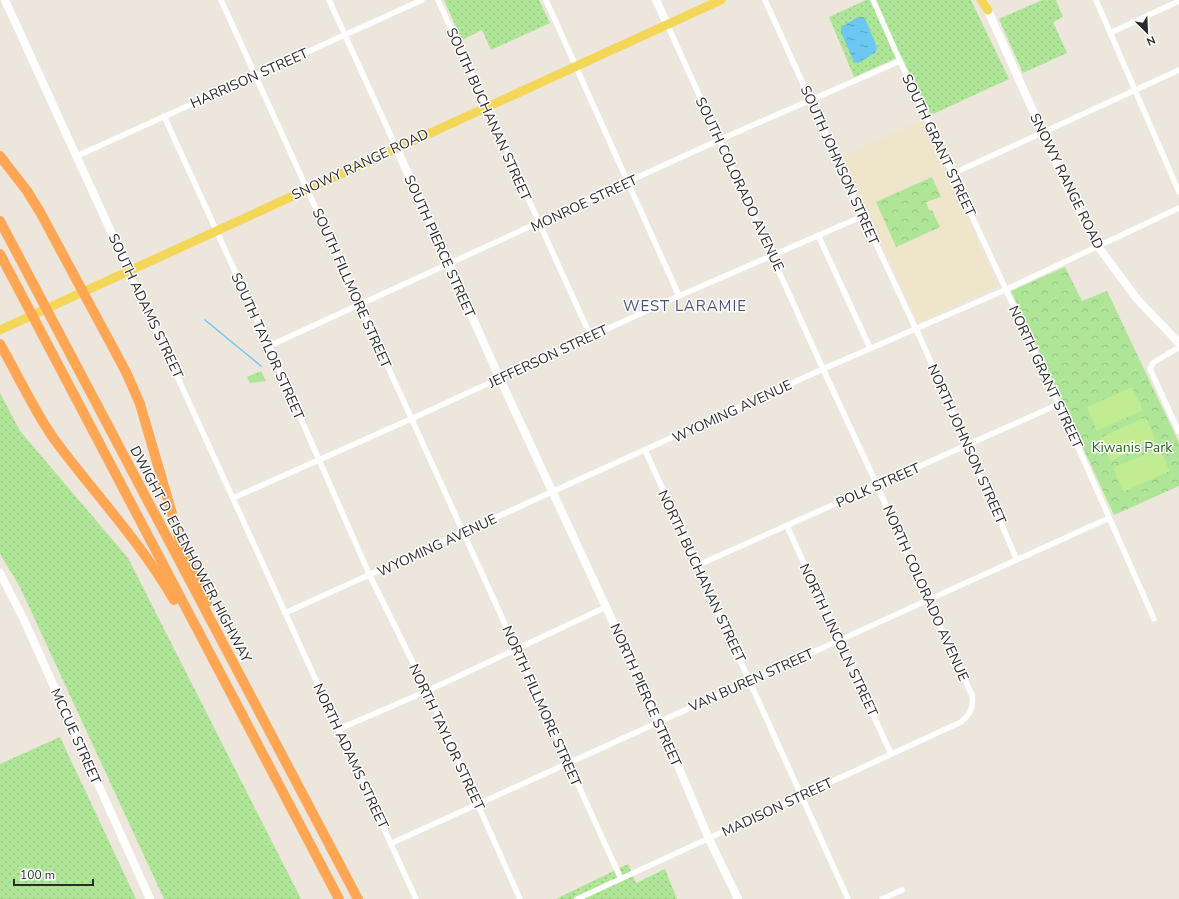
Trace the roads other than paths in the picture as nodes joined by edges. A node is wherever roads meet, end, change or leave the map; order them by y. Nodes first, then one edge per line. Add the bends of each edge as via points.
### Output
1 (5, 0) edge
2 (221, 0) edge
3 (329, 0) edge
4 (422, 0) edge
5 (438, 0) edge
6 (546, 0) edge
7 (656, 0) edge
8 (721, 0) edge
9 (765, 0) edge
10 (873, 0) edge
11 (982, 0) edge
12 (1096, 0) edge
13 (1179, 2) edge
14 (988, 10) joint
15 (667, 24) junction
16 (1110, 33) junction
17 (344, 35) junction
18 (900, 61) junction
19 (576, 65) junction
20 (1179, 70) edge
21 (255, 76) junction
22 (1134, 90) junction
23 (811, 99) junction
24 (486, 106) junction
25 (164, 116) junction
26 (1043, 133) junction
27 (719, 140) junction
28 (396, 147) junction
29 (0, 156) edge
30 (77, 156) junction
31 (952, 174) junction
32 (628, 182) junction
33 (307, 189) junction
34 (1179, 192) edge
35 (1179, 208) edge
36 (863, 216) junction
37 (0, 221) edge
38 (538, 224) junction
39 (217, 231) junction
40 (818, 235) junction
41 (1097, 245) junction
42 (0, 254) edge
43 (772, 255) junction
44 (449, 264) junction
45 (129, 271) junction
46 (1006, 290) junction
47 (83, 292) junction
48 (679, 296) junction
49 (359, 306) junction
50 (916, 329) junction
51 (0, 330) edge
52 (591, 337) junction
53 (1179, 343) edge
54 (0, 344) edge
55 (269, 346) junction
56 (1179, 347) edge
57 (870, 348) junction
58 (823, 369) junction
59 (500, 379) junction
60 (1059, 404) junction
61 (411, 419) junction
62 (1179, 432) edge
63 (967, 445) junction
64 (645, 450) junction
65 (319, 460) junction
66 (878, 485) junction
67 (554, 491) junction
68 (233, 498) junction
69 (1109, 518) junction
70 (787, 526) junction
71 (463, 533) junction
72 (1018, 560) junction
73 (696, 566) junction
74 (0, 573) edge
75 (370, 576) junction
76 (927, 600) junction
77 (606, 608) junction
78 (285, 613) junction
79 (1154, 618) dead end
80 (839, 641) junction
81 (515, 649) junction
82 (750, 680) junction
83 (243, 682) junction
84 (427, 691) junction
85 (972, 710) joint
86 (242, 716) junction
87 (660, 721) junction
88 (339, 729) junction
89 (891, 754) junction
90 (567, 763) junction
91 (800, 796) junction
92 (478, 804) junction
93 (709, 839) junction
94 (392, 843) junction
95 (620, 879) junction
96 (902, 890) dead end
97 (150, 899) edge
98 (339, 899) edge
99 (358, 899) edge
100 (416, 899) edge
101 (520, 899) edge
102 (577, 899) edge
103 (738, 899) edge
104 (848, 899) edge
105 (882, 899) edge

1 - 30 main road, SOUTH ADAMS STREET
2 - 21 street, SOUTH FILLMORE STREET
3 - 17 street, SOUTH PIERCE STREET
4 - 17 street, HARRISON STREET
5 - 24 street, SOUTH BUCHANAN STREET
6 - 19 street
7 - 15 main road, SOUTH COLORADO AVENUE
8 - 15 main road, SNOWY RANGE ROAD
9 - 23 street, SOUTH JOHNSON STREET
10 - 18 street, SOUTH GRANT STREET
11 - 14 main road
12 - 16 street
13 - 16 street
14 - 26 main road, SNOWY RANGE ROAD
15 - 19 main road, SNOWY RANGE ROAD
15 - 27 street, SOUTH COLORADO AVENUE
16 - 22 street
17 - 21 street, HARRISON STREET
17 - 28 street, SOUTH PIERCE STREET
18 - 23 street, MONROE STREET
18 - 31 street, SOUTH GRANT STREET
19 - 24 main road, SNOWY RANGE ROAD
19 - 32 street
20 - 22 street
21 - 25 street, HARRISON STREET
21 - 33 street, SOUTH FILLMORE STREET
22 - 26 street
22 - 34 street
23 - 27 street, MONROE STREET
23 - 36 street, SOUTH JOHNSON STREET
24 - 28 main road, SNOWY RANGE ROAD
24 - 38 street, SOUTH BUCHANAN STREET
25 - 30 street, HARRISON STREET
25 - 39 street, SOUTH TAYLOR STREET
26 - 31 street
26 - 41 main road, SNOWY RANGE ROAD
27 - 32 street, MONROE STREET
27 - 43 street, SOUTH COLORADO AVENUE
28 - 33 main road, SNOWY RANGE ROAD
28 - 44 main road, SOUTH PIERCE STREET
29 - 47 highway via 40,212
30 - 45 main road, SOUTH ADAMS STREET
31 - 46 street, SOUTH GRANT STREET
32 - 38 street, MONROE STREET
32 - 48 street
33 - 39 main road, SNOWY RANGE ROAD
33 - 49 street, SOUTH FILLMORE STREET
35 - 41 street, WYOMING AVENUE
36 - 40 street, JEFFERSON STREET
36 - 50 street, SOUTH JOHNSON STREET
37 - 83 highway, DWIGHT D. EISENHOWER HIGHWAY
38 - 44 street, MONROE STREET
38 - 52 street, SOUTH BUCHANAN STREET
39 - 45 main road, SNOWY RANGE ROAD
39 - 55 street, SOUTH TAYLOR STREET
40 - 43 street, JEFFERSON STREET
40 - 57 street
41 - 46 street, WYOMING AVENUE
41 - 53 main road, SNOWY RANGE ROAD via 1137,299
42 - 86 highway, DWIGHT D. EISENHOWER HIGHWAY
43 - 48 street, JEFFERSON STREET
43 - 58 street, SOUTH COLORADO AVENUE
44 - 49 street, MONROE STREET
44 - 59 main road, SOUTH PIERCE STREET
45 - 47 main road, SNOWY RANGE ROAD
45 - 68 street, SOUTH ADAMS STREET
46 - 50 street, WYOMING AVENUE
46 - 60 street, NORTH GRANT STREET
47 - 51 main road, SNOWY RANGE ROAD
47 - 83 highway via 126,372 140,404 180,540
48 - 52 street, JEFFERSON STREET
49 - 55 street, MONROE STREET
49 - 61 street, SOUTH FILLMORE STREET
50 - 57 street, WYOMING AVENUE
50 - 63 street, NORTH JOHNSON STREET
52 - 59 street, JEFFERSON STREET
54 - 86 highway via 54,439 142,549 161,578
55 - 65 street, SOUTH TAYLOR STREET
56 - 62 street via 1153,363 1150,369
57 - 58 street, WYOMING AVENUE
58 - 64 street, WYOMING AVENUE
58 - 66 street, NORTH COLORADO AVENUE
59 - 61 street, JEFFERSON STREET
59 - 67 main road, SOUTH PIERCE STREET
60 - 63 street, POLK STREET
60 - 69 street, NORTH GRANT STREET
61 - 65 street, JEFFERSON STREET
61 - 71 street, SOUTH FILLMORE STREET
63 - 66 street, POLK STREET
63 - 72 street, NORTH JOHNSON STREET
64 - 67 street, WYOMING AVENUE
64 - 73 street, NORTH BUCHANAN STREET
65 - 68 street, JEFFERSON STREET
65 - 75 street, SOUTH TAYLOR STREET
66 - 70 street, POLK STREET
66 - 76 street, NORTH COLORADO AVENUE
67 - 71 street, WYOMING AVENUE
67 - 77 main road, NORTH PIERCE STREET
68 - 78 street, SOUTH ADAMS STREET
69 - 72 street, VAN BUREN STREET
69 - 79 street, NORTH GRANT STREET
70 - 73 street, POLK STREET
70 - 80 street, NORTH LINCOLN STREET
71 - 75 street, WYOMING AVENUE
71 - 81 street, NORTH FILLMORE STREET
72 - 76 street, VAN BUREN STREET
73 - 82 street, NORTH BUCHANAN STREET
74 - 97 main road, MCCUE STREET
75 - 78 street, WYOMING AVENUE
75 - 84 street, NORTH TAYLOR STREET
76 - 80 street, VAN BUREN STREET
76 - 85 street, NORTH COLORADO AVENUE via 972,695
77 - 81 street
77 - 87 main road, NORTH PIERCE STREET
78 - 88 street, NORTH ADAMS STREET
80 - 82 street, VAN BUREN STREET
80 - 89 street, NORTH LINCOLN STREET
81 - 84 street
81 - 90 street, NORTH FILLMORE STREET
82 - 87 street, VAN BUREN STREET
82 - 91 street, NORTH BUCHANAN STREET
83 - 99 highway, DWIGHT D. EISENHOWER HIGHWAY
84 - 88 street
84 - 92 street, NORTH TAYLOR STREET
85 - 89 street, MADISON STREET via 961,722
86 - 98 highway, DWIGHT D. EISENHOWER HIGHWAY
87 - 90 street, VAN BUREN STREET
87 - 93 main road, NORTH PIERCE STREET
88 - 94 street, NORTH ADAMS STREET
89 - 91 street, MADISON STREET
90 - 92 street, VAN BUREN STREET
90 - 95 street, NORTH FILLMORE STREET
91 - 93 street, MADISON STREET
91 - 104 street, NORTH BUCHANAN STREET via 806,804
92 - 94 street, VAN BUREN STREET
92 - 101 street, NORTH TAYLOR STREET
93 - 95 street, MADISON STREET
93 - 103 main road, NORTH PIERCE STREET
94 - 100 street, NORTH ADAMS STREET
95 - 102 street, MADISON STREET
96 - 105 street

